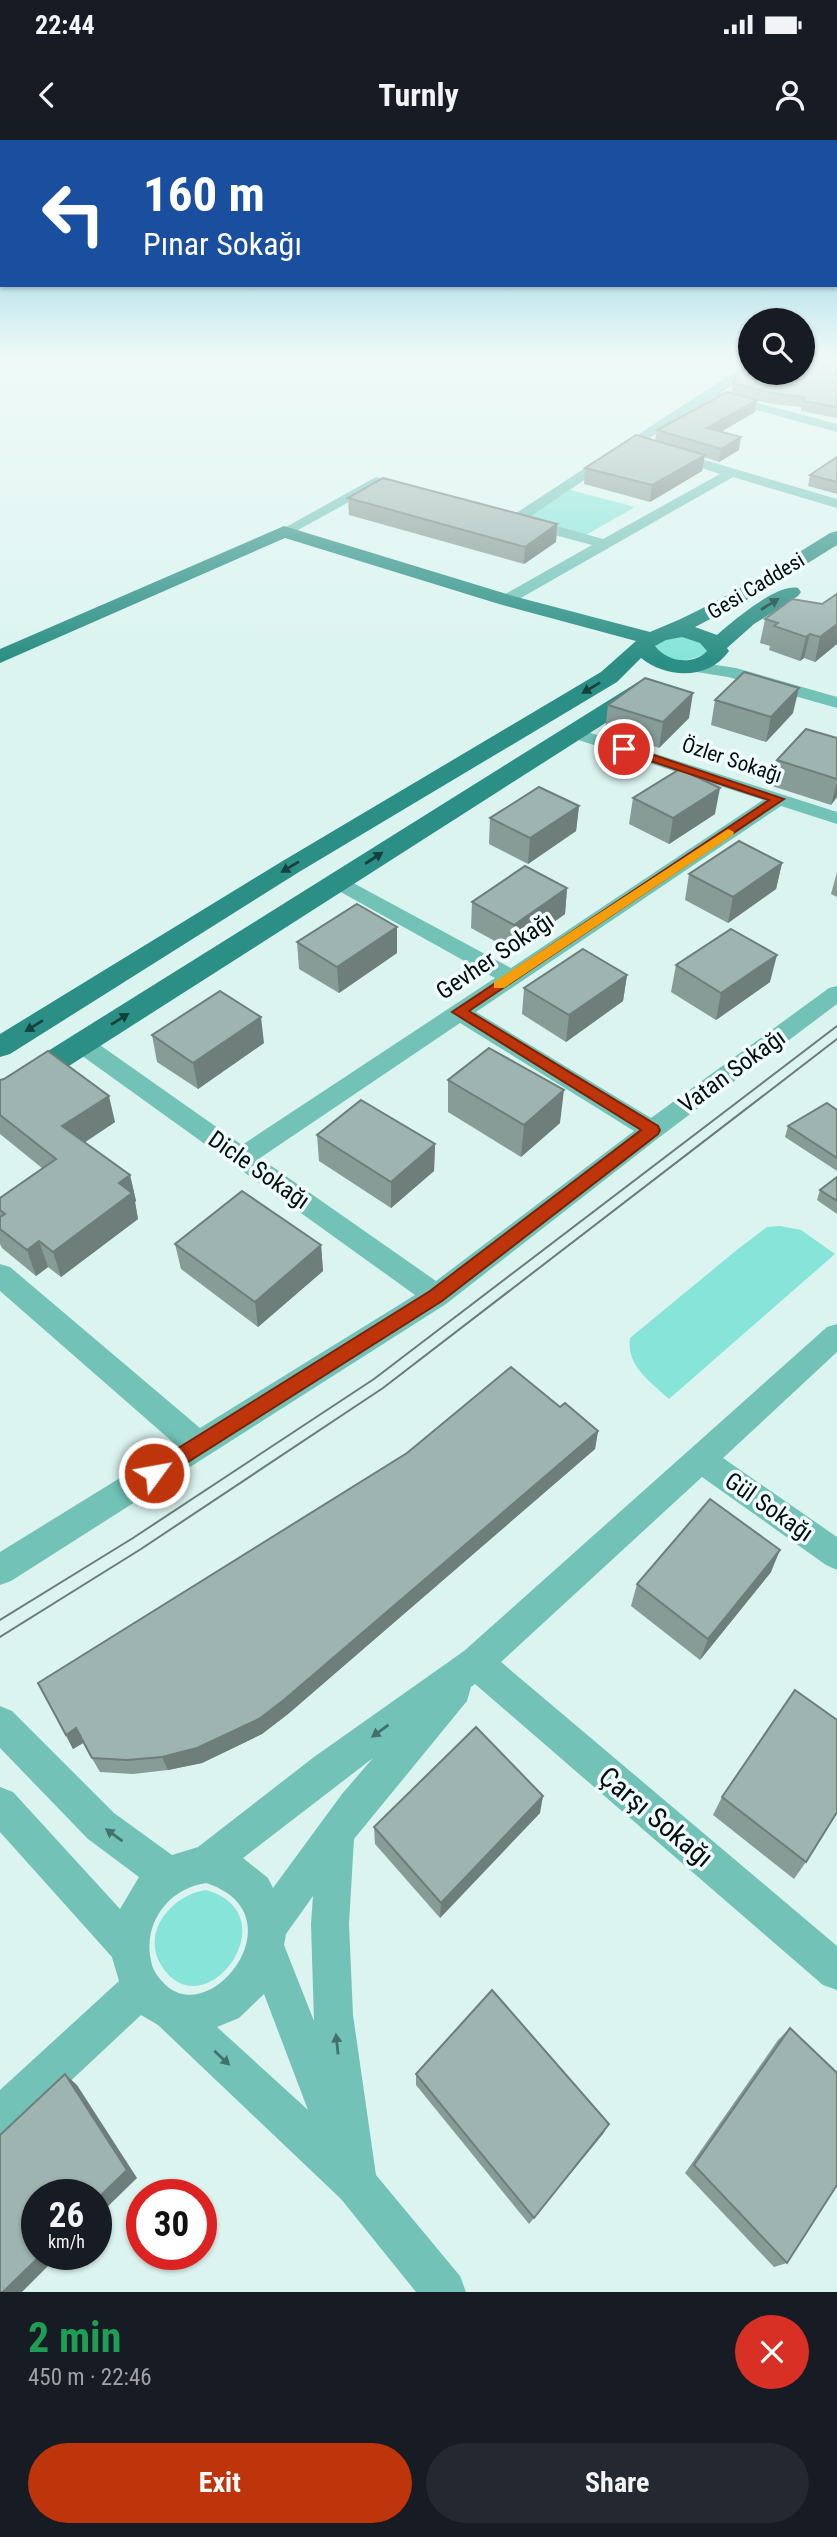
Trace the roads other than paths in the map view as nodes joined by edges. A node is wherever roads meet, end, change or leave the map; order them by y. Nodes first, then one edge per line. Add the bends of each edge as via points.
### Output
1 (608, 457) edge
2 (680, 457) edge
3 (731, 473) junction
4 (427, 495) edge
5 (837, 504) edge
6 (284, 532) junction
7 (837, 537) edge
8 (605, 544) junction
9 (804, 583) dead end
10 (506, 600) junction
11 (672, 631) junction
12 (647, 642) junction
13 (717, 648) junction
14 (0, 657) edge
15 (685, 666) junction
16 (837, 691) edge
17 (837, 703) edge
18 (572, 732) junction
19 (778, 799) junction
20 (837, 818) edge
21 (337, 881) junction
22 (511, 977) junction
23 (837, 993) edge
24 (459, 1012) junction
25 (82, 1044) junction
26 (0, 1047) edge
27 (0, 1095) edge
28 (652, 1130) junction
29 (242, 1158) junction
30 (0, 1275) edge
31 (436, 1296) junction
32 (837, 1335) edge
33 (198, 1445) junction
34 (701, 1459) junction
35 (837, 1555) edge
36 (0, 1570) edge
37 (476, 1663) junction
38 (0, 1723) edge
39 (0, 1805) edge
40 (336, 1832) junction
41 (206, 1864) junction
42 (169, 1876) junction
43 (267, 1937) junction
44 (130, 1948) junction
45 (837, 1971) edge
46 (157, 2000) junction
47 (0, 2118) edge
48 (356, 2184) junction
49 (444, 2292) edge

1 - 8 street via 509,518
2 - 3 street
3 - 5 street
3 - 8 street
4 - 6 street via 376,481
6 - 10 main road
6 - 14 main road
7 - 11 main road, Gesi Caddesi
8 - 10 street
13 -> 9 main road, Gesi Caddesi via 747,620
10 - 12 main road
11 - 12 main road, Gesi Caddesi
11 - 13 main road via 699,635
12 - 15 main road via 654,659
12 -> 26 main road via 609,677
13 - 15 main road, Gesi Caddesi via 717,655 707,663
13 - 16 street via 760,668
15 - 17 street via 730,672
15 - 18 main road, Gesi Caddesi
18 - 19 street, Özler Sokağı
21 -> 18 main road, Gesi Caddesi
19 - 20 street, Özler Sokağı
19 - 22 street, Gevher Sokağı
21 - 22 street
25 -> 21 main road, Gesi Caddesi
22 - 24 street, Gevher Sokağı
23 - 28 street, Vatan Sokağı
24 - 28 street
24 - 29 street, Gevher Sokağı
25 - 27 main road, Gesi Caddesi
25 - 29 street, Dicle Sokağı
28 - 31 street, Vatan Sokağı
29 - 31 street, Dicle Sokağı
30 - 33 street
31 - 33 street, Vatan Sokağı
32 - 34 street
33 - 36 street, Vatan Sokağı
34 - 35 street, Gül Sokağı
34 - 37 street
37 - 40 street
37 -> 41 street
37 - 45 street, Çarşı Sokağı
42 -> 38 street via 101,1826
39 - 44 street
40 - 43 street
48 -> 40 street via 333,2015 330,1924
41 - 42 street
41 - 43 street via 233,1871 254,1888 263,1906
42 - 44 street via 141,1907
43 - 46 street via 259,1968 230,2002 191,2015
43 - 48 street
44 - 46 street via 133,1969
46 - 47 street
46 -> 48 street
48 - 49 street

